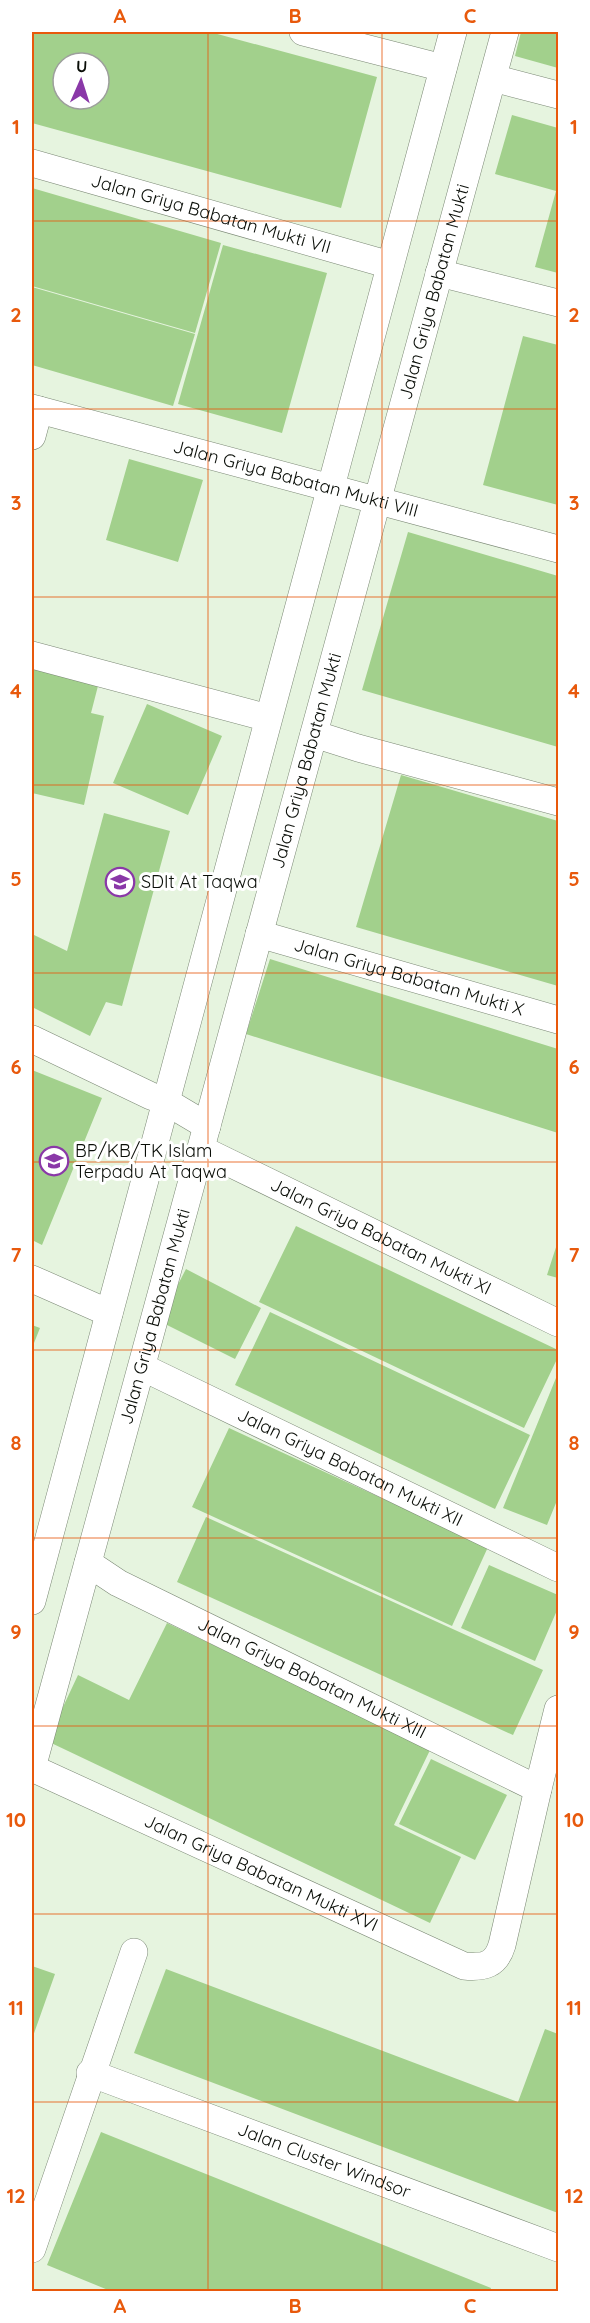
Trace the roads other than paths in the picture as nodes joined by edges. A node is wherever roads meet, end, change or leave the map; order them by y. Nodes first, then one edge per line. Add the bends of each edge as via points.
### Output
1 (303, 32) edge
2 (453, 32) edge
3 (505, 32) edge
4 (443, 68) junction
5 (493, 78) junction
6 (558, 95) edge
7 (32, 163) edge
8 (390, 265) junction
9 (439, 273) junction
10 (558, 303) edge
11 (34, 418) edge
12 (330, 487) junction
13 (377, 502) junction
14 (558, 549) edge
15 (32, 655) edge
16 (268, 718) junction
17 (314, 734) junction
18 (558, 802) edge
19 (259, 934) junction
20 (558, 1020) edge
21 (32, 1039) edge
22 (165, 1101) junction
23 (204, 1137) junction
24 (32, 1279) edge
25 (109, 1313) junction
26 (558, 1323) edge
27 (142, 1367) junction
28 (43, 1511) edge
29 (88, 1563) junction
30 (558, 1568) edge
31 (32, 1601) edge
32 (558, 1709) edge
33 (32, 1768) edge
34 (537, 1789) junction
35 (134, 1952) dead end
36 (90, 2073) junction
37 (558, 2248) edge
38 (32, 2249) edge

1 - 4 street
2 - 4 street
3 - 5 street, Jalan Griya Babatan Mukti
4 - 8 street
5 - 6 street
5 - 9 street, Jalan Griya Babatan Mukti
7 - 8 street, Jalan Griya Babatan Mukti VII
8 - 12 street
9 - 10 street
9 - 13 street, Jalan Griya Babatan Mukti
11 - 12 street, Jalan Griya Babatan Mukti VIII
12 - 13 street, Jalan Griya Babatan Mukti VIII
12 - 16 street
13 - 14 street, Jalan Griya Babatan Mukti VIII
13 - 17 street, Jalan Griya Babatan Mukti
15 - 16 street
16 - 22 street
17 - 18 street
17 - 19 street, Jalan Griya Babatan Mukti
19 - 20 street, Jalan Griya Babatan Mukti X
19 - 23 street, Jalan Griya Babatan Mukti
21 - 22 street, Jalan Griya Babatan Mukti XI
22 - 23 street, Jalan Griya Babatan Mukti XI
22 - 25 street
23 - 26 street, Jalan Griya Babatan Mukti XI
23 - 27 street, Jalan Griya Babatan Mukti
24 - 25 street
25 - 28 street
27 - 29 street, Jalan Griya Babatan Mukti
27 - 30 street, Jalan Griya Babatan Mukti XII
28 - 31 street
29 - 33 street, Jalan Griya Babatan Mukti
29 - 34 street, Jalan Griya Babatan Mukti XIII via 118,1583
32 - 34 street
33 - 34 street, Jalan Griya Babatan Mukti XVI via 464,1966 479,1968 499,1956
35 - 36 street
36 - 37 street, Jalan Cluster Windsor
36 - 38 street

